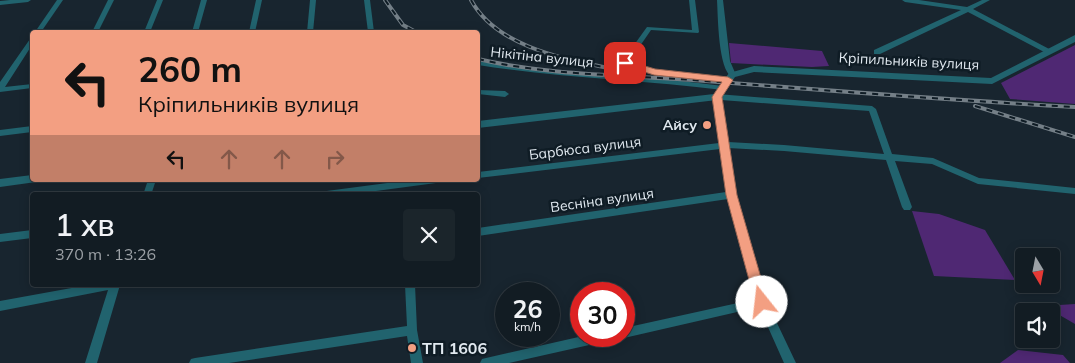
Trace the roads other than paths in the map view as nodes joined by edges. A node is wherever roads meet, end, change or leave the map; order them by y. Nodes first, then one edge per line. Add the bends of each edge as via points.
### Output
1 (28, 0) edge
2 (60, 0) edge
3 (111, 0) edge
4 (160, 0) edge
5 (204, 0) edge
6 (259, 0) edge
7 (313, 0) edge
8 (367, 0) edge
9 (692, 0) edge
10 (720, 0) edge
11 (905, 0) edge
12 (987, 0) edge
13 (0, 3) edge
14 (968, 9) junction
15 (39, 30) edge
16 (96, 30) edge
17 (148, 30) edge
18 (196, 30) edge
19 (252, 30) edge
20 (310, 30) edge
21 (372, 30) edge
22 (1075, 38) edge
23 (30, 43) edge
24 (1049, 51) junction
25 (877, 52) dead end
26 (480, 63) edge
27 (728, 81) junction
28 (30, 86) edge
29 (0, 89) edge
30 (480, 92) edge
31 (505, 94) dead end
32 (717, 97) junction
33 (480, 125) edge
34 (30, 129) edge
35 (0, 133) edge
36 (725, 145) junction
37 (889, 156) junction
38 (480, 175) edge
39 (30, 179) edge
40 (397, 182) edge
41 (0, 183) edge
42 (1075, 191) edge
43 (337, 192) edge
44 (731, 195) junction
45 (907, 207) dead end
46 (480, 232) edge
47 (30, 234) edge
48 (0, 238) edge
49 (100, 287) edge
50 (114, 287) edge
51 (410, 287) edge
52 (762, 302) junction
53 (0, 306) edge
54 (412, 330) junction
55 (635, 331) edge
56 (570, 344) edge
57 (91, 363) edge
58 (195, 363) edge
59 (417, 363) edge
60 (486, 363) edge
61 (790, 363) edge

1 - 13 street
2 - 15 street
3 - 16 street
4 - 17 street
5 - 18 street
6 - 19 street
7 - 20 street
8 - 21 street
9 - 27 street, Кріпильників вулиця via 696,32 649,28 625,63 654,72
10 - 27 street
11 - 14 street
12 - 14 street
14 - 24 street
14 - 25 street
22 - 24 street, Кріпильників вулиця
23 - 29 street
24 - 27 street, Кріпильників вулиця via 992,81 754,68
26 - 27 street, Нікітіна вулиця via 689,83
27 - 32 street
28 - 29 street
30 - 31 street
32 - 33 street
32 - 36 street
32 - 37 street via 872,109
34 - 35 street
36 - 37 street, Барбюса вулиця
36 - 38 street, Барбюса вулиця
36 - 44 street
37 - 42 street, Барбюса вулиця via 933,161 978,181
37 - 45 street
39 - 41 street
40 - 43 street
44 - 46 street, Весніна вулиця
44 - 52 street
47 - 48 street
49 - 53 street
50 - 57 street
51 - 54 street
52 - 55 street
52 - 61 street
54 - 58 street
54 - 59 street
56 - 60 street

